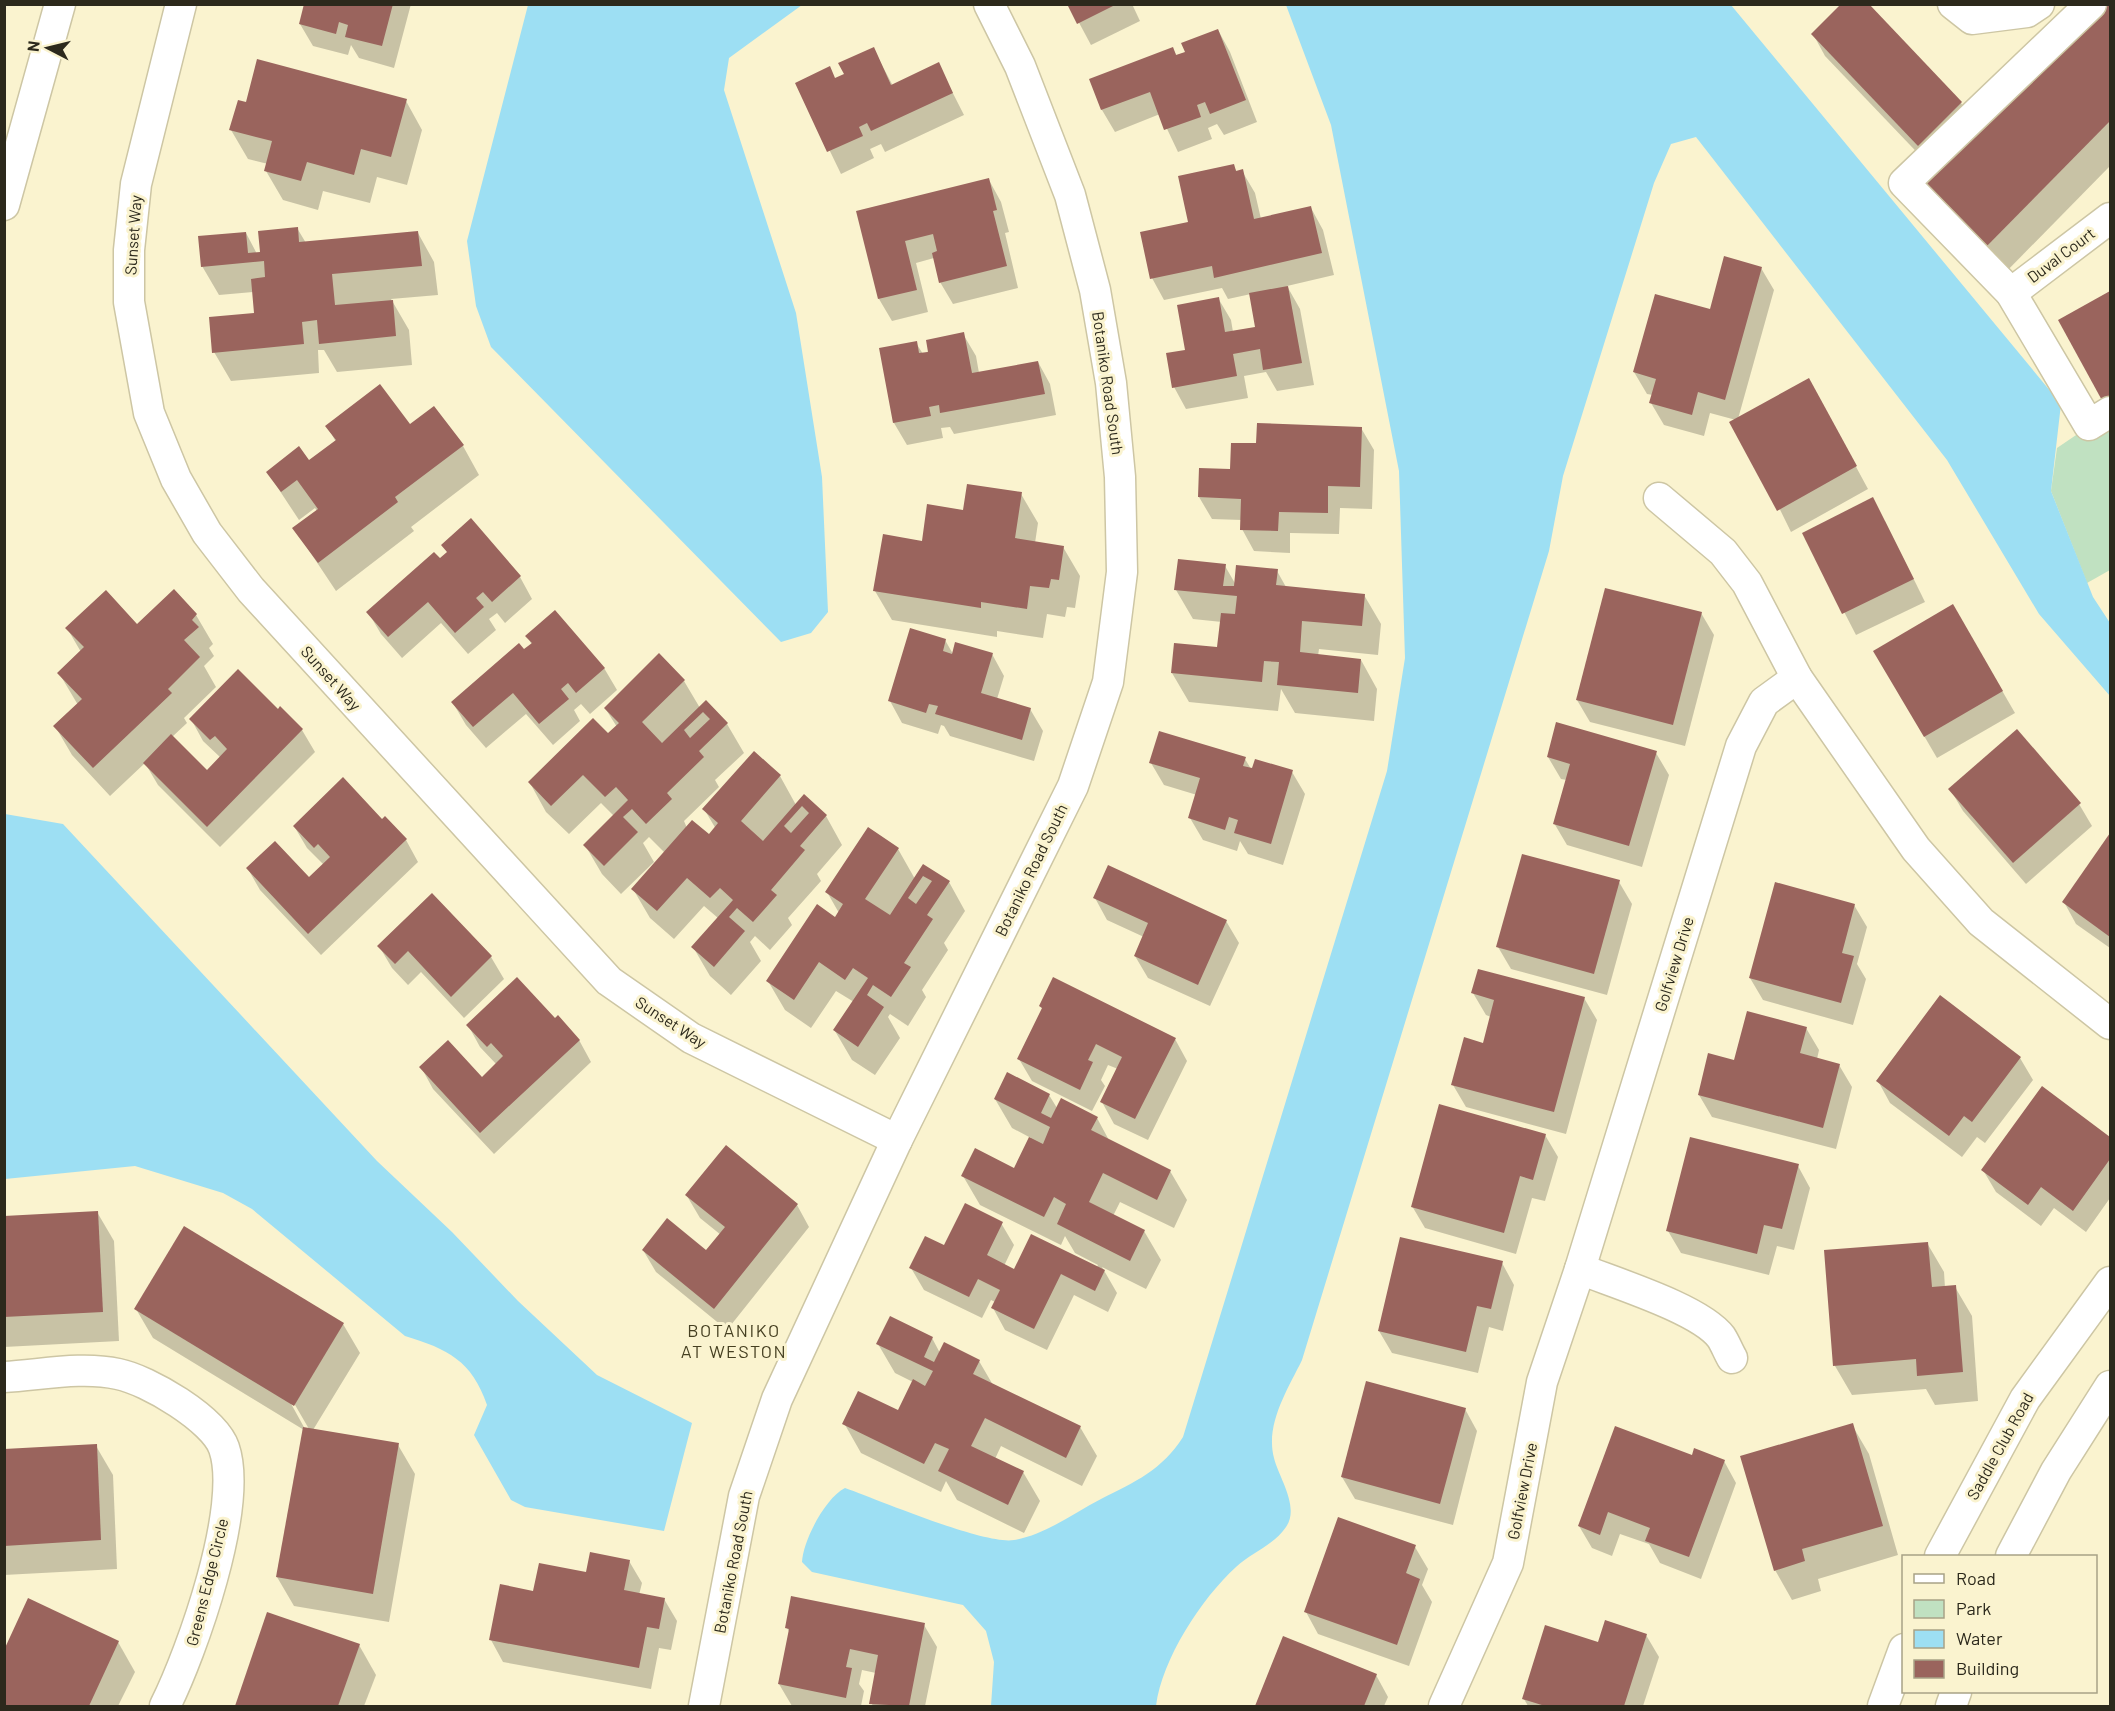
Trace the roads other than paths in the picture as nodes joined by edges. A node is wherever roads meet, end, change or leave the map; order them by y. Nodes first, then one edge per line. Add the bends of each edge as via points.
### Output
1 (60, 4) edge
2 (181, 4) edge
3 (989, 4) edge
4 (1953, 4) edge
5 (2039, 4) edge
6 (2091, 4) edge
7 (4, 204) edge
8 (2110, 218) edge
9 (2011, 293) junction
10 (2110, 412) edge
11 (1659, 498) dead end
12 (1797, 678) junction
13 (2110, 1024) edge
14 (897, 1140) junction
15 (1580, 1269) junction
16 (2110, 1282) edge
17 (1732, 1358) dead end
18 (4, 1377) edge
19 (2110, 1386) edge
20 (1941, 1555) edge
21 (2012, 1555) edge
22 (1902, 1655) edge
23 (165, 1707) edge
24 (704, 1707) edge
25 (1444, 1707) edge
26 (1883, 1707) edge

1 - 7 street
2 - 14 street, Sunset Way via 136,183 129,250 129,302 149,413 176,479 207,533 251,590 609,981 691,1038
3 - 14 street, Botaniko Road South via 1020,66 1070,195 1095,290 1111,382 1120,477 1122,572 1108,682 1073,786
4 - 5 street via 1972,19 2027,12
6 - 9 street via 1904,183
8 - 9 street, Duval Court
9 - 10 street via 2089,425
11 - 12 street via 1723,552 1747,583
12 - 13 street via 1916,849 1981,922
12 - 15 street, Golfview Drive via 1764,702 1741,746
14 - 24 street, Botaniko Road South via 777,1399 758,1453 744,1497
15 - 17 street via 1698,1318 1721,1337
15 - 25 street, Golfview Drive via 1542,1382 1508,1563
16 - 20 street, Saddle Club Road via 2025,1399
18 - 23 street, Greens Edge Circle via 89,1371 118,1374 149,1386 201,1419 221,1440 228,1475 219,1548 189,1652
19 - 21 street via 2056,1471
22 - 26 street

